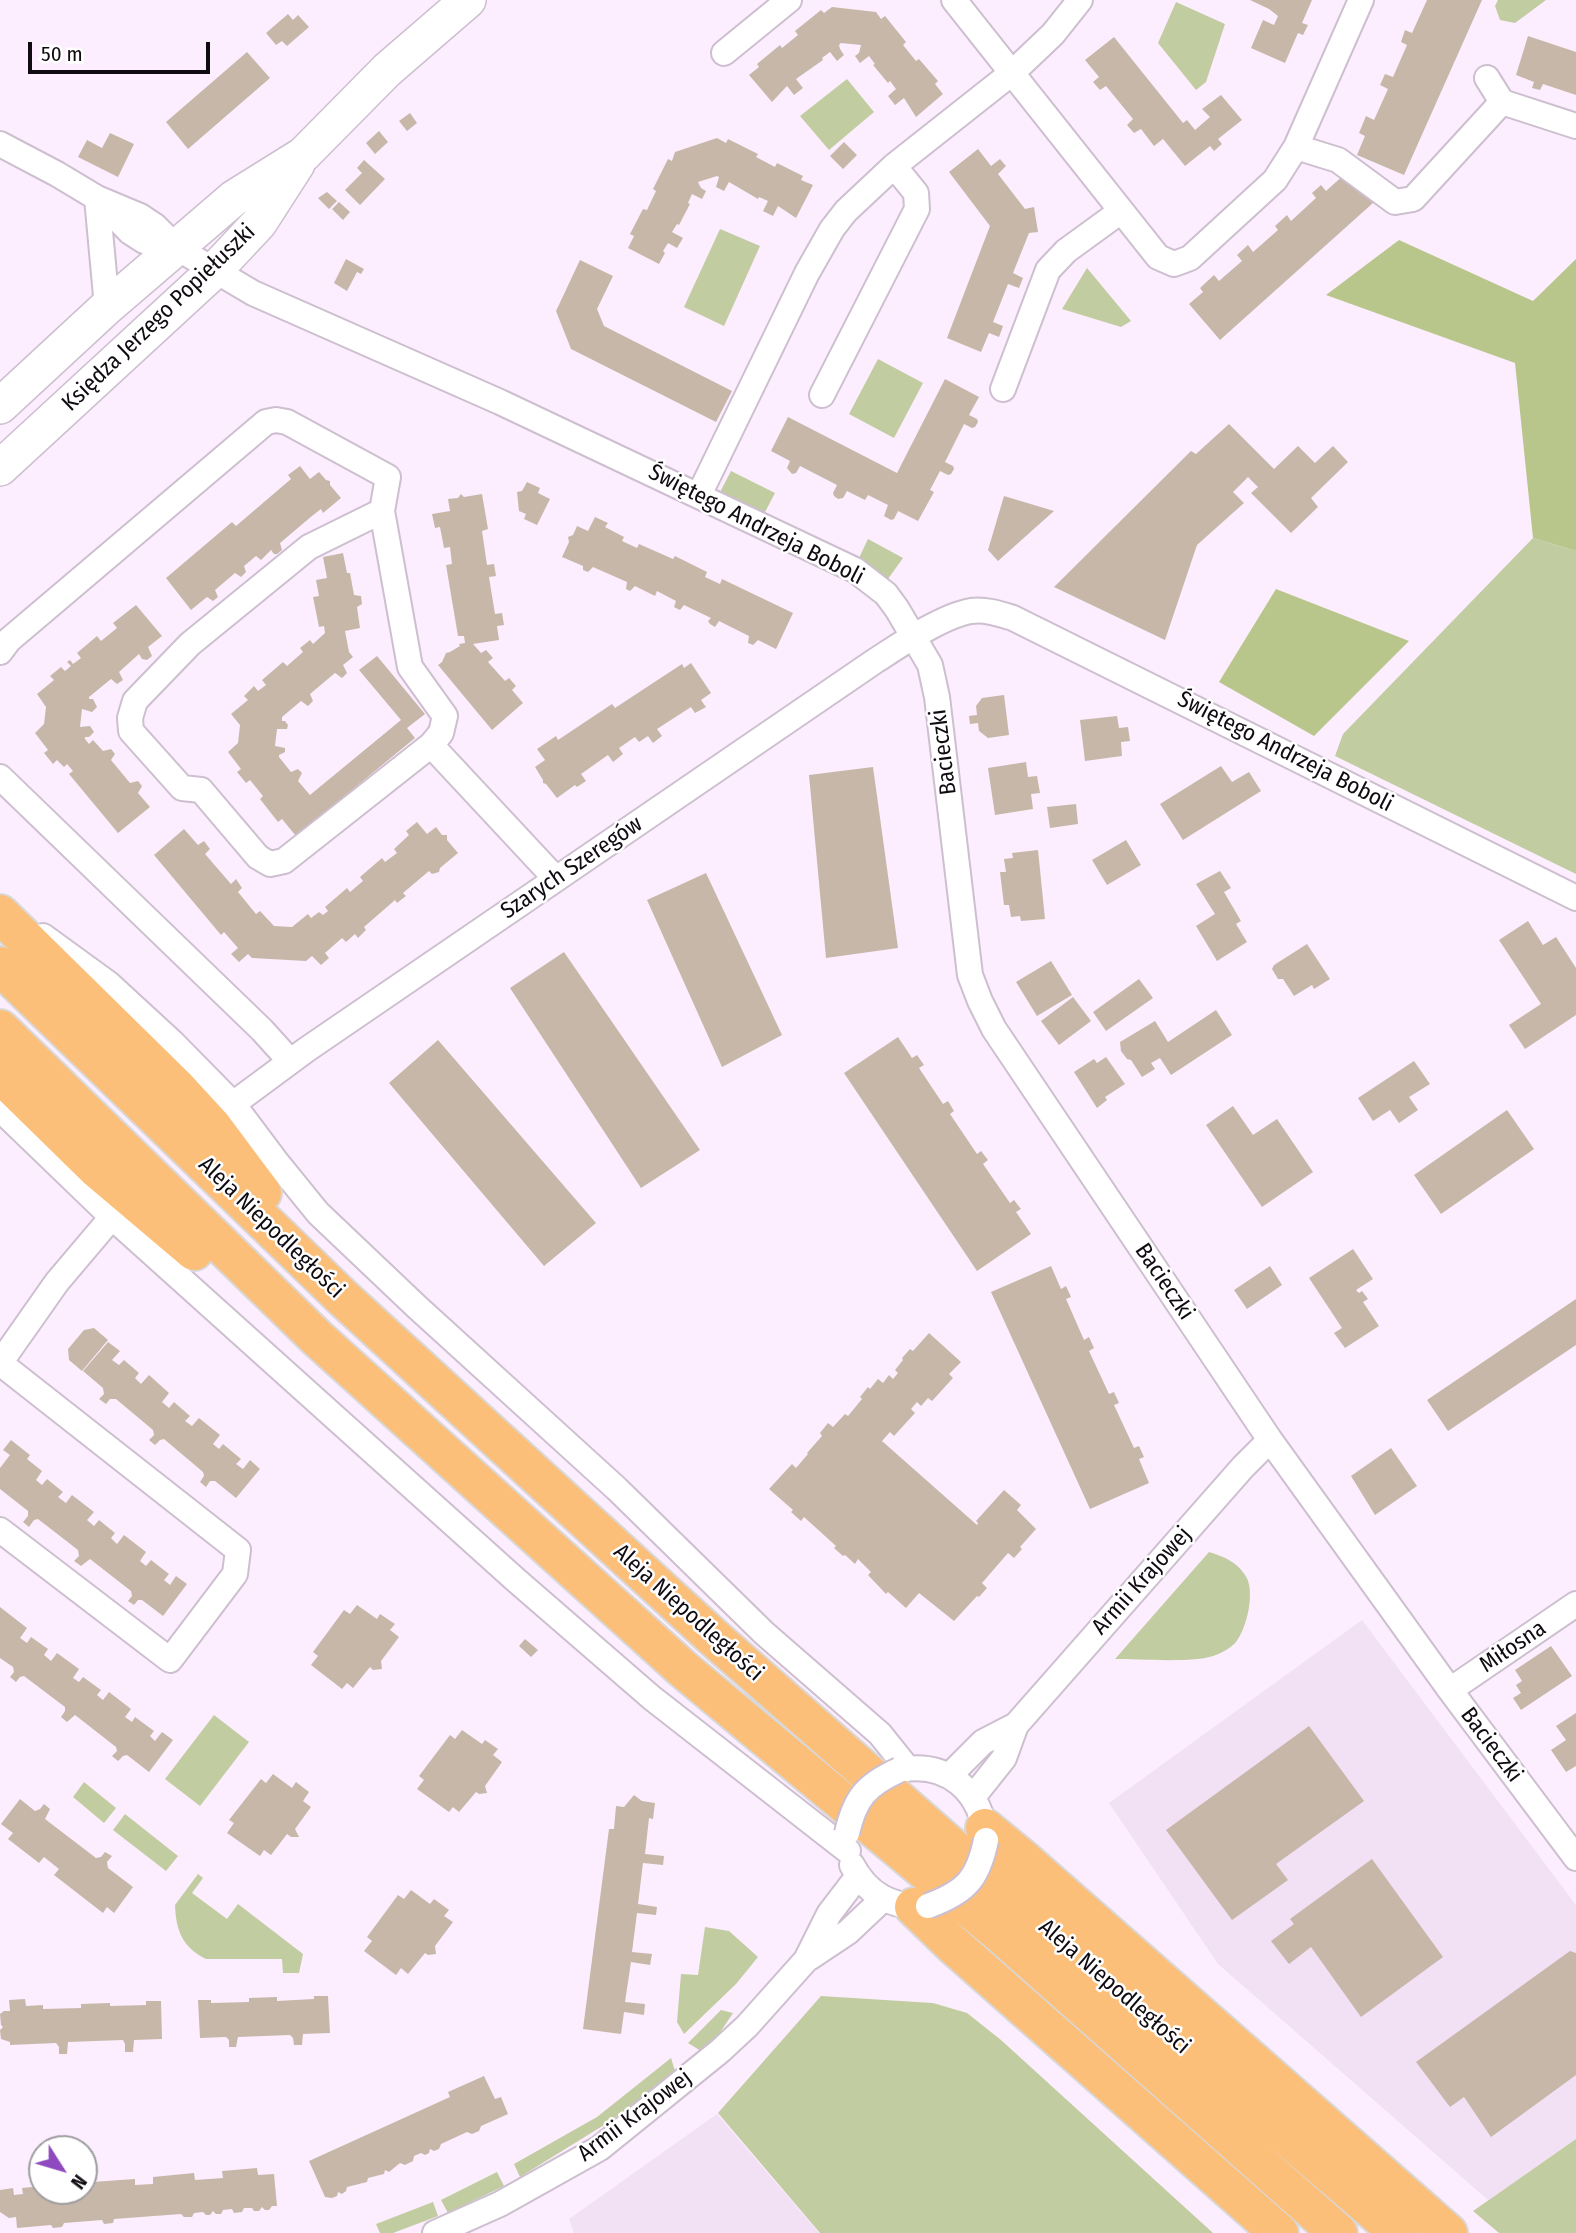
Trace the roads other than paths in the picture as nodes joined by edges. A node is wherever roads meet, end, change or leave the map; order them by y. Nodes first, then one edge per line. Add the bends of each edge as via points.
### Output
1 (468, 0) edge
2 (789, 0) edge
3 (954, 0) edge
4 (1080, 0) edge
5 (1361, 0) edge
6 (724, 53) dead end
7 (1013, 72) junction
8 (1487, 78) dead end
9 (1502, 102) junction
10 (1576, 126) edge
11 (0, 144) edge
12 (1296, 147) junction
13 (303, 155) junction
14 (894, 166) junction
15 (97, 198) junction
16 (1121, 211) junction
17 (177, 248) junction
18 (215, 270) junction
19 (107, 307) junction
20 (1003, 389) dead end
21 (822, 395) dead end
22 (0, 405) edge
23 (0, 468) edge
24 (699, 495) junction
25 (382, 510) junction
26 (914, 638) junction
27 (0, 652) edge
28 (430, 745) junction
29 (0, 777) edge
30 (556, 879) junction
31 (1576, 898) edge
32 (0, 908) edge
33 (0, 914) edge
34 (0, 967) edge
35 (0, 1029) edge
36 (290, 1061) junction
37 (0, 1074) edge
38 (233, 1104) junction
39 (0, 1109) edge
40 (112, 1217) junction
41 (342, 1297) junction
42 (316, 1337) junction
43 (0, 1363) edge
44 (1270, 1440) junction
45 (0, 1530) edge
46 (1576, 1604) edge
47 (1450, 1690) junction
48 (1016, 1725) junction
49 (903, 1769) junction
50 (949, 1776) junction
51 (981, 1822) junction
52 (847, 1842) junction
53 (1576, 1858) edge
54 (858, 1876) junction
55 (908, 1904) junction
56 (806, 1960) junction
57 (435, 2233) edge
58 (1279, 2233) edge
59 (1338, 2233) edge
60 (1399, 2233) edge
61 (1448, 2233) edge

1 - 13 street, Księdza Jerzego Popiełuszki via 387,70
2 - 6 street
3 - 7 street
4 - 7 street
5 - 12 street
7 - 14 street
7 - 16 street
8 - 9 street
9 - 10 street
9 - 12 street via 1413,199 1395,202 1338,160
11 - 15 street
12 - 16 street via 1275,180 1190,258 1174,264 1158,257
13 - 17 street, Księdza Jerzego Popiełuszki via 234,198
13 - 18 street, Księdza Jerzego Popiełuszki via 259,223
14 - 21 street via 916,193 917,209
14 - 24 street via 832,229
15 - 17 street via 144,241
15 - 19 street
16 - 20 street via 1048,270
17 - 18 street, Świętego Andrzeja Boboli
17 - 19 street, Księdza Jerzego Popiełuszki
18 - 23 street, Księdza Jerzego Popiełuszki
18 - 24 street, Świętego Andrzeja Boboli via 253,292
19 - 22 street, Księdza Jerzego Popiełuszki
24 - 26 street, Świętego Andrzeja Boboli via 855,570 886,594
25 - 27 street via 388,477 287,422 266,422
25 - 28 street via 410,667 445,716
25 - 28 street via 309,547 190,644 135,701 131,731 182,788 201,790 258,857 270,864 284,861
26 - 30 street, Szarych Szeregów
26 - 31 street, Świętego Andrzeja Boboli via 973,611 1013,618
26 - 44 street, Bacieczki via 930,665 937,697 970,975 980,1001 994,1029
28 - 30 street
29 - 36 street
30 - 36 street, Szarych Szeregów
32 - 38 street via 109,984
33 - 41 main road via 212,1126
34 - 41 main road, Aleja Niepodległości
35 - 42 main road, Aleja Niepodległości
36 - 38 street, Szarych Szeregów
37 - 42 main road via 96,1168 202,1258
38 - 49 street via 318,1213 617,1489 764,1633 880,1734
39 - 40 street
40 - 43 street via 57,1282
40 - 52 street via 652,1698
41 - 60 main road, Aleja Niepodległości via 714,1638
42 - 59 main road, Aleja Niepodległości via 683,1669 1003,1936
43 - 45 street via 237,1550 235,1574 170,1660
44 - 47 street, Bacieczki
44 - 48 street, Armii Krajowej
46 - 47 street, Miłosna
47 - 53 street, Bacieczki
48 - 50 street, Armii Krajowej via 983,1742
48 - 51 street, Armii Krajowej
49 - 50 street via 929,1769
49 - 52 street, bridge via 862,1793 851,1812
50 - 51 street via 962,1785
51 - 55 street, bridge via 981,1863 969,1883 950,1898
51 - 61 main road
52 - 54 street
54 - 55 street via 869,1889
54 - 56 street, Armii Krajowej via 829,1914
55 - 56 street, Armii Krajowej via 848,1932
55 - 58 main road
56 - 57 street, Armii Krajowej via 720,2051 600,2148 500,2204

